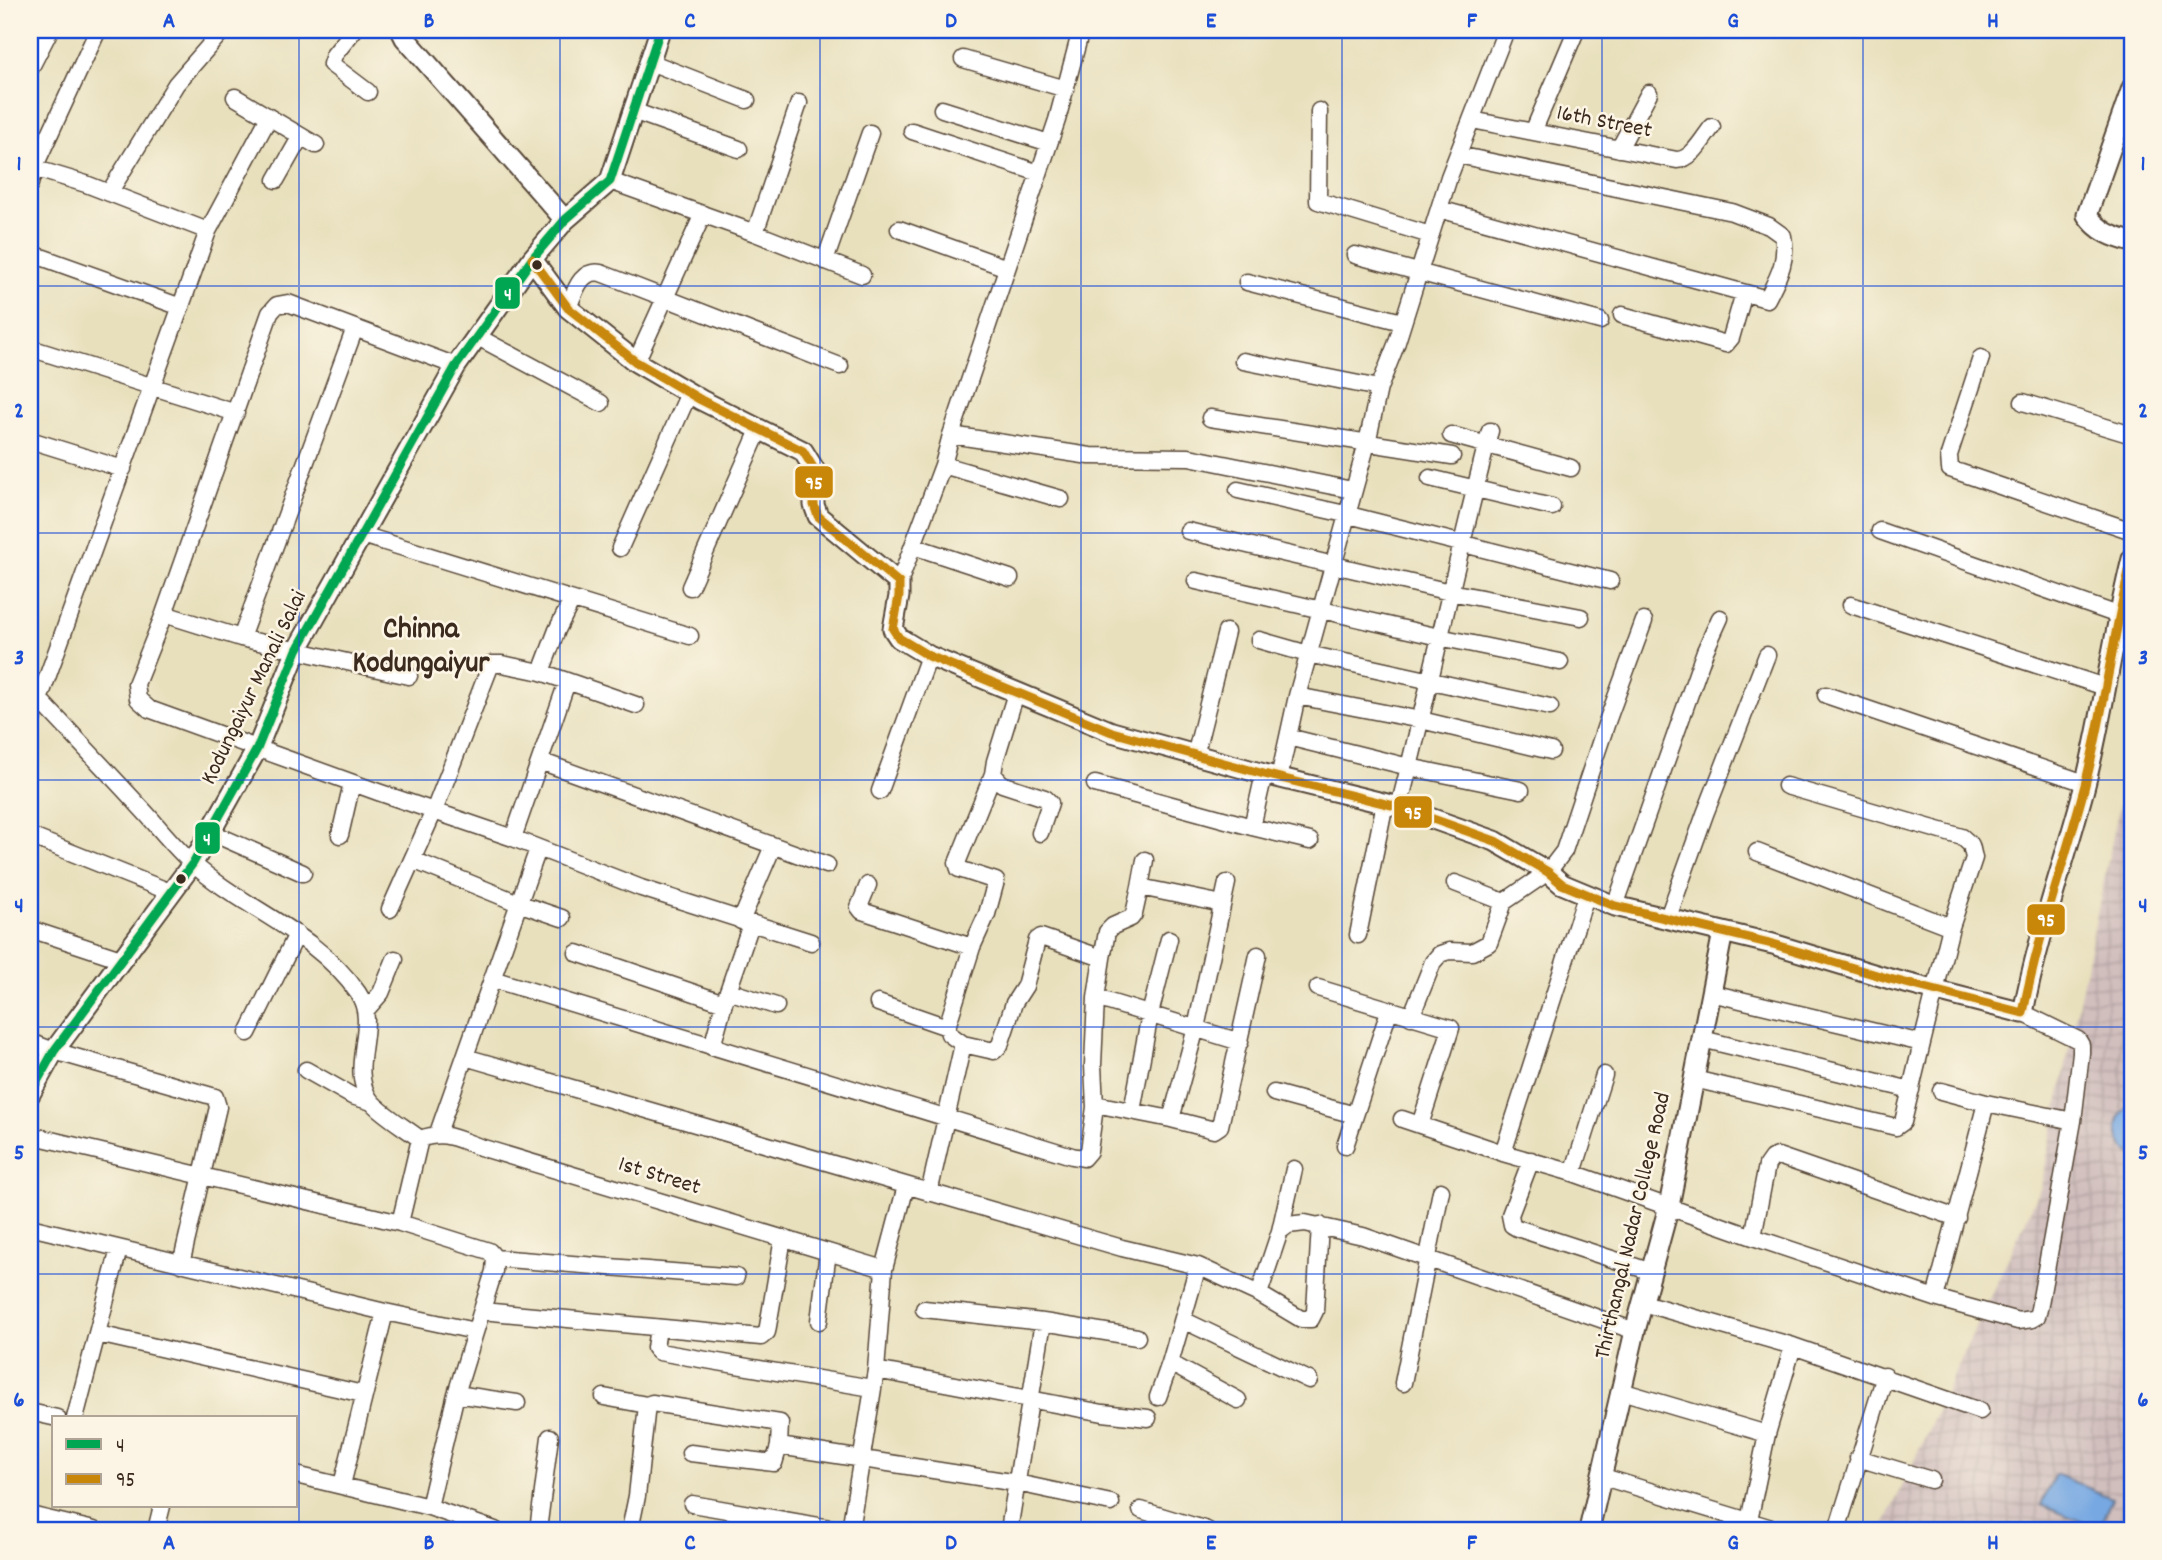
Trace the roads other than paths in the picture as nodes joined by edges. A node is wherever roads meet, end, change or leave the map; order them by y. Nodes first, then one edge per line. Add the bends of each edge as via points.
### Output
1 (50, 30) edge
2 (98, 30) edge
3 (223, 30) edge
4 (354, 30) edge
5 (401, 30) edge
6 (660, 30) edge
7 (1082, 30) edge
8 (1506, 30) edge
9 (1575, 33) dead end
10 (963, 59) dead end
11 (650, 62) junction
12 (30, 69) edge
13 (2132, 88) edge
14 (1066, 89) junction
15 (368, 92) dead end
16 (1650, 93) dead end
17 (235, 97) dead end
18 (747, 100) dead end
19 (799, 103) dead end
20 (942, 109) dead end
21 (633, 111) junction
22 (1319, 111) dead end
23 (269, 117) junction
24 (1472, 120) junction
25 (1712, 127) dead end
26 (912, 131) dead end
27 (1533, 132) junction
28 (870, 133) dead end
29 (1049, 143) junction
30 (739, 149) dead end
31 (1619, 149) junction
32 (1458, 155) junction
33 (32, 167) edge
34 (1038, 173) junction
35 (276, 180) dead end
36 (610, 181) junction
37 (30, 184) edge
38 (108, 193) junction
39 (1439, 209) junction
40 (703, 214) junction
41 (565, 220) junction
42 (899, 229) dead end
43 (208, 231) junction
44 (755, 233) junction
45 (1430, 235) junction
46 (2132, 242) edge
47 (30, 253) edge
48 (1355, 255) dead end
49 (532, 259) junction
50 (825, 261) junction
51 (1007, 268) junction
52 (1419, 271) junction
53 (862, 275) dead end
54 (1247, 282) dead end
55 (1744, 293) junction
56 (665, 297) junction
57 (181, 307) junction
58 (568, 308) junction
59 (1622, 315) dead end
60 (1600, 321) dead end
61 (1402, 323) junction
62 (355, 328) junction
63 (476, 336) junction
64 (30, 348) edge
65 (1981, 358) dead end
66 (1243, 361) dead end
67 (636, 362) junction
68 (456, 366) junction
69 (840, 366) dead end
70 (151, 386) junction
71 (1379, 388) junction
72 (689, 393) junction
73 (2023, 402) dead end
74 (601, 403) dead end
75 (236, 413) junction
76 (1210, 418) dead end
77 (760, 430) junction
78 (951, 435) junction
79 (1451, 435) dead end
80 (2132, 435) edge
81 (1488, 438) junction
82 (30, 440) edge
83 (1367, 443) junction
84 (1452, 456) dead end
85 (943, 465) junction
86 (1571, 468) dead end
87 (123, 469) junction
88 (1430, 478) dead end
89 (1475, 489) junction
90 (1352, 490) junction
91 (1237, 491) dead end
92 (1061, 499) dead end
93 (1552, 507) dead end
94 (1345, 514) junction
95 (1188, 531) dead end
96 (1880, 531) dead end
97 (2132, 531) edge
98 (362, 535) junction
99 (1460, 543) junction
100 (913, 546) junction
101 (620, 548) dead end
102 (2132, 559) edge
103 (1332, 564) junction
104 (1010, 578) dead end
105 (1196, 581) dead end
106 (1610, 581) dead end
107 (898, 583) junction
108 (690, 587) dead end
109 (1450, 592) junction
110 (572, 600) junction
111 (1851, 605) dead end
112 (1320, 610) junction
113 (164, 614) junction
114 (2118, 615) junction
115 (1581, 617) dead end
116 (1720, 618) dead end
117 (1644, 621) dead end
118 (1226, 632) dead end
119 (690, 636) dead end
120 (1439, 637) junction
121 (241, 638) junction
122 (1259, 640) dead end
123 (297, 650) junction
124 (1308, 654) junction
125 (1767, 655) dead end
126 (929, 656) junction
127 (1560, 662) dead end
128 (541, 672) junction
129 (409, 676) dead end
130 (1430, 681) junction
131 (567, 682) junction
132 (2105, 687) junction
133 (1016, 693) junction
134 (1826, 695) dead end
135 (35, 696) edge
136 (1297, 696) junction
137 (636, 705) dead end
138 (1550, 707) dead end
139 (1421, 720) junction
140 (30, 725) edge
141 (1287, 737) junction
142 (257, 749) junction
143 (1551, 751) dead end
144 (1195, 756) junction
145 (540, 761) junction
146 (1409, 767) junction
147 (993, 774) junction
148 (1272, 776) junction
149 (352, 783) junction
150 (2085, 783) junction
151 (1095, 784) dead end
152 (1786, 786) dead end
153 (1521, 790) dead end
154 (880, 791) dead end
155 (1392, 805) junction
156 (434, 811) junction
157 (1252, 827) junction
158 (210, 832) junction
159 (1040, 833) dead end
160 (340, 835) dead end
161 (30, 836) edge
162 (513, 838) junction
163 (1310, 841) dead end
164 (773, 846) junction
165 (538, 849) junction
166 (1757, 852) dead end
167 (413, 860) junction
168 (1145, 860) dead end
169 (193, 863) junction
170 (827, 865) dead end
171 (1548, 872) junction
172 (303, 873) dead end
173 (1227, 883) dead end
174 (1455, 883) dead end
175 (868, 885) dead end
176 (1140, 887) junction
177 (170, 892) junction
178 (1586, 896) junction
179 (1504, 902) junction
180 (518, 904) junction
181 (1222, 906) junction
182 (1615, 906) junction
183 (390, 909) dead end
184 (562, 918) dead end
185 (1667, 920) junction
186 (746, 922) junction
187 (1951, 927) junction
188 (30, 929) edge
189 (1723, 932) junction
190 (297, 934) junction
191 (1357, 935) dead end
192 (1169, 939) dead end
193 (811, 942) dead end
194 (972, 947) junction
195 (577, 953) dead end
196 (1258, 955) dead end
197 (1102, 958) junction
198 (121, 959) junction
199 (395, 959) dead end
200 (492, 979) junction
201 (1318, 988) dead end
202 (1933, 990) junction
203 (1711, 993) junction
204 (726, 997) junction
205 (1096, 998) junction
206 (878, 1003) dead end
207 (776, 1006) dead end
208 (366, 1010) junction
209 (1389, 1010) junction
210 (2023, 1013) junction
211 (1150, 1014) junction
212 (1411, 1017) junction
213 (947, 1027) junction
214 (1196, 1028) junction
215 (248, 1033) dead end
216 (1702, 1039) junction
217 (30, 1042) edge
218 (1240, 1042) junction
219 (1922, 1043) junction
220 (963, 1044) junction
221 (712, 1047) junction
222 (54, 1051) junction
223 (465, 1057) junction
224 (306, 1070) dead end
225 (1604, 1075) dead end
226 (1694, 1079) junction
227 (1911, 1090) junction
228 (1941, 1091) dead end
229 (1273, 1093) dead end
230 (30, 1094) edge
231 (372, 1102) junction
232 (1986, 1103) junction
233 (1095, 1104) junction
234 (1132, 1111) junction
235 (1355, 1115) junction
236 (946, 1116) junction
237 (1171, 1119) junction
238 (1402, 1119) dead end
239 (2073, 1121) junction
240 (1420, 1125) junction
241 (438, 1133) junction
242 (30, 1135) edge
243 (420, 1139) junction
244 (1345, 1146) dead end
245 (1503, 1153) junction
246 (1531, 1160) junction
247 (1294, 1169) dead end
248 (1573, 1173) junction
249 (201, 1177) junction
250 (906, 1186) junction
251 (1441, 1191) dead end
252 (929, 1193) junction
253 (1669, 1206) junction
254 (1957, 1218) junction
255 (400, 1223) junction
256 (1320, 1225) junction
257 (30, 1227) edge
258 (1280, 1231) junction
259 (1753, 1237) junction
260 (783, 1238) junction
261 (119, 1249) junction
262 (828, 1252) junction
263 (495, 1258) junction
264 (1428, 1258) junction
265 (181, 1264) junction
266 (1198, 1266) junction
267 (884, 1269) junction
268 (1652, 1272) junction
269 (736, 1277) dead end
270 (1259, 1294) junction
271 (1935, 1298) junction
272 (1643, 1303) junction
273 (924, 1309) dead end
274 (482, 1311) junction
275 (385, 1312) junction
276 (1183, 1320) junction
277 (819, 1321) dead end
278 (1042, 1322) junction
279 (658, 1328) junction
280 (475, 1331) junction
281 (1635, 1331) junction
282 (98, 1334) junction
283 (1137, 1337) dead end
284 (1793, 1346) junction
285 (1170, 1363) junction
286 (876, 1370) junction
287 (1885, 1376) junction
288 (1309, 1381) dead end
289 (1403, 1384) dead end
290 (872, 1388) junction
291 (1620, 1391) junction
292 (363, 1394) junction
293 (456, 1394) junction
294 (604, 1397) dead end
295 (1158, 1397) dead end
296 (1030, 1399) junction
297 (1238, 1400) dead end
298 (517, 1403) dead end
299 (647, 1405) junction
300 (1980, 1411) dead end
301 (30, 1412) edge
302 (76, 1416) edge
303 (52, 1417) edge
304 (1148, 1418) dead end
305 (1768, 1434) junction
306 (550, 1437) dead end
307 (779, 1446) junction
308 (690, 1453) dead end
309 (1858, 1458) junction
310 (863, 1461) junction
311 (298, 1475) edge
312 (1600, 1476) junction
313 (1931, 1480) dead end
314 (1017, 1483) junction
315 (342, 1485) junction
316 (1111, 1503) dead end
317 (692, 1504) dead end
318 (429, 1507) junction
319 (162, 1508) edge
320 (1141, 1510) dead end
321 (30, 1515) edge
322 (1749, 1521) junction
323 (453, 1524) edge
324 (94, 1530) edge
325 (156, 1530) edge
326 (495, 1530) edge
327 (538, 1530) edge
328 (631, 1530) edge
329 (842, 1530) edge
330 (850, 1530) edge
331 (1009, 1530) edge
332 (1208, 1530) edge
333 (1589, 1530) edge
334 (1778, 1530) edge
335 (1837, 1530) edge

1 - 12 street
2 - 33 street
3 - 38 street via 176,84
4 - 15 street via 331,64
5 - 41 street
6 - 11 street
7 - 14 street
8 - 24 street
9 - 27 street
10 - 14 street
11 - 18 street
11 - 21 street
13 - 46 street via 2087,215 2109,236
14 - 29 street
16 - 31 street
17 - 23 street
19 - 44 street
20 - 29 street
21 - 30 street
21 - 36 street
22 - 45 street via 1318,201
23 - 35 street via 308,140
23 - 43 street
24 - 27 street, 16th Street
24 - 32 street
25 - 31 street, 16th Street via 1684,160
26 - 34 street
27 - 31 street, 16th Street
28 - 50 street
29 - 34 street
32 - 39 street
32 - 55 street via 1732,212 1769,226 1783,236 1783,267 1768,299
33 - 37 street
33 - 38 street
34 - 51 street
36 - 40 street
36 - 41 street, Kodungaiyur Manali Salai
38 - 43 street
39 - 45 street
39 - 55 street
40 - 44 street
40 - 56 street
41 - 49 street, Kodungaiyur Manali Salai
42 - 51 street
43 - 57 street
44 - 50 street
45 - 52 street
47 - 57 street
48 - 52 street
49 - 58 street
49 - 63 street, Kodungaiyur Manali Salai
50 - 53 street
51 - 78 street
52 - 60 street
52 - 61 street
54 - 61 street
55 - 59 street via 1726,344
56 - 58 street via 592,271 583,276
56 - 67 street
56 - 69 street
57 - 70 street
58 - 67 street
61 - 71 street
62 - 68 street
62 - 75 street via 288,303 277,305 270,313
62 - 121 street
63 - 68 street, Kodungaiyur Manali Salai
63 - 74 street
64 - 70 street
65 - 97 street via 1949,455 1950,469
66 - 71 street
67 - 72 street
68 - 98 street, Kodungaiyur Manali Salai
70 - 75 street
70 - 87 street
71 - 83 street
72 - 77 street
72 - 101 street
73 - 80 street
75 - 113 street
76 - 83 street
77 - 107 street via 803,451 814,469 818,516
77 - 108 street
78 - 85 street
78 - 90 street via 1078,455 1189,457
79 - 81 street
81 - 86 street
81 - 89 street
82 - 87 street
83 - 84 street
83 - 90 street
85 - 92 street
85 - 100 street
87 - 135 street
88 - 89 street
89 - 93 street
89 - 99 street
90 - 94 street
91 - 94 street
94 - 99 street
94 - 103 street
95 - 103 street
96 - 114 street
98 - 110 street
98 - 123 street, Kodungaiyur Manali Salai
99 - 106 street
99 - 109 street
100 - 104 street
100 - 107 street
102 - 114 street
103 - 109 street
103 - 112 street
105 - 112 street
107 - 126 street via 892,629
109 - 115 street
109 - 120 street
110 - 119 street
110 - 128 street
111 - 132 street
112 - 120 street
112 - 124 street
113 - 121 street
113 - 142 street via 136,684 138,698 149,709
114 - 132 street
116 - 182 street via 1704,650
117 - 171 street via 1564,851
118 - 144 street
120 - 127 street
120 - 130 street
121 - 123 street
122 - 124 street
123 - 129 street
123 - 142 street, Kodungaiyur Manali Salai
124 - 130 street
124 - 136 street
125 - 185 street
126 - 133 street
126 - 154 street
128 - 131 street
128 - 156 street via 491,664
130 - 138 street
130 - 139 street
131 - 137 street
131 - 145 street
132 - 150 street
133 - 144 street via 1112,732
133 - 147 street
134 - 150 street
135 - 140 street
135 - 169 street
136 - 139 street
136 - 141 street
139 - 143 street
139 - 146 street
141 - 146 street
141 - 148 street
142 - 149 street
142 - 158 street, Kodungaiyur Manali Salai
144 - 148 street
145 - 162 street
145 - 164 street
146 - 153 street
146 - 155 street
147 - 159 street via 1002,784 1050,803
147 - 194 street via 957,863 959,869 996,881
148 - 155 street
148 - 157 street
149 - 156 street
149 - 160 street
150 - 210 street
151 - 157 street
152 - 187 street via 1968,841 1974,858
155 - 171 street via 1495,841
155 - 191 street
156 - 162 street
156 - 167 street
157 - 163 street
158 - 169 street, Kodungaiyur Manali Salai
158 - 172 street
161 - 177 street
162 - 165 street
164 - 170 street
164 - 186 street
165 - 180 street
165 - 186 street
166 - 187 street
167 - 180 street
167 - 183 street
168 - 176 street
169 - 177 street, Kodungaiyur Manali Salai
169 - 190 street via 228,892
171 - 178 street
171 - 179 street
173 - 181 street
174 - 179 street
175 - 194 street via 859,907 862,911
176 - 181 street
176 - 197 street via 1134,914 1107,932
177 - 198 street, Kodungaiyur Manali Salai
178 - 182 street
178 - 245 street
179 - 212 street via 1489,943 1472,952 1440,954 1433,962
180 - 184 street
180 - 200 street
181 - 214 street
182 - 185 street
185 - 189 street
186 - 193 street
186 - 204 street
187 - 202 street
188 - 198 street
189 - 202 street
189 - 203 street, Thirthangal Nadar College Road
190 - 208 street via 341,971
190 - 215 street
192 - 211 street
194 - 213 street
195 - 204 street
196 - 218 street
197 - 205 street
197 - 220 street via 1041,937 1000,1045 994,1051
198 - 222 street, Kodungaiyur Manali Salai
199 - 208 street via 378,998
200 - 221 street
200 - 223 street
201 - 209 street
202 - 210 street
202 - 219 street
203 - 216 street, Thirthangal Nadar College Road
203 - 219 street
204 - 207 street
204 - 221 street
205 - 211 street
205 - 233 street
206 - 213 street
208 - 231 street via 360,1072
209 - 212 street
209 - 235 street
210 - 239 street via 2081,1045
211 - 214 street
211 - 234 street
212 - 240 street via 1451,1028
213 - 220 street
214 - 218 street
214 - 237 street
216 - 226 street, Thirthangal Nadar College Road
216 - 227 street
217 - 222 street
218 - 237 street via 1220,1126 1214,1130
219 - 227 street
220 - 236 street
221 - 236 street
222 - 230 street, Kodungaiyur Manali Salai
222 - 249 street via 215,1097 218,1107
223 - 241 street
223 - 250 street
224 - 231 street
225 - 248 street
226 - 227 street via 1891,1127 1903,1122
226 - 253 street, Thirthangal Nadar College Road
228 - 232 street
229 - 235 street
231 - 243 street
232 - 239 street
232 - 254 street
233 - 234 street
233 - 236 street via 1090,1151 1083,1157
234 - 237 street
235 - 244 street
236 - 252 street
238 - 240 street
239 - 271 street via 2037,1316 2018,1321
240 - 245 street
241 - 243 street
241 - 260 street, 1st Street
242 - 249 street
243 - 255 street
245 - 246 street
246 - 248 street
246 - 268 street via 1510,1215 1512,1225
247 - 258 street
248 - 253 street
249 - 255 street
249 - 265 street
250 - 252 street
250 - 267 street
251 - 264 street
252 - 266 street
253 - 259 street
253 - 268 street, Thirthangal Nadar College Road
254 - 259 street via 1778,1156 1768,1165
254 - 271 street
255 - 263 street via 481,1247
256 - 258 street via 1288,1225
256 - 264 street
256 - 270 street via 1311,1319 1301,1319
257 - 261 street
258 - 270 street
259 - 271 street
260 - 262 street, 1st Street
260 - 279 street via 765,1336
261 - 265 street
261 - 282 street
262 - 267 street, 1st Street
262 - 277 street
263 - 269 street
263 - 274 street
264 - 281 street
264 - 289 street
265 - 275 street
266 - 270 street
266 - 276 street
267 - 286 street
268 - 272 street, Thirthangal Nadar College Road
272 - 281 street, Thirthangal Nadar College Road
272 - 284 street
273 - 278 street
274 - 279 street
274 - 280 street
275 - 280 street
275 - 292 street
276 - 285 street
276 - 288 street
278 - 283 street
278 - 296 street
279 - 290 street via 655,1348 659,1352
280 - 293 street
281 - 291 street, Thirthangal Nadar College Road
282 - 292 street
282 - 302 street
284 - 287 street
284 - 305 street
285 - 295 street
285 - 297 street
286 - 290 street
286 - 296 street
287 - 300 street
287 - 309 street
290 - 310 street
291 - 305 street
291 - 312 street, Thirthangal Nadar College Road
292 - 315 street
293 - 298 street
293 - 318 street
294 - 299 street
296 - 304 street
296 - 314 street
299 - 307 street via 780,1423
299 - 328 street
301 - 303 street
305 - 322 street
306 - 327 street
307 - 308 street via 774,1463
307 - 310 street
309 - 313 street
309 - 335 street
310 - 314 street
310 - 330 street
311 - 315 street
312 - 322 street
312 - 333 street, Thirthangal Nadar College Road
314 - 316 street
314 - 331 street
315 - 318 street
317 - 329 street
318 - 323 street
319 - 325 street
320 - 332 street
321 - 324 street
322 - 334 street
323 - 326 street

